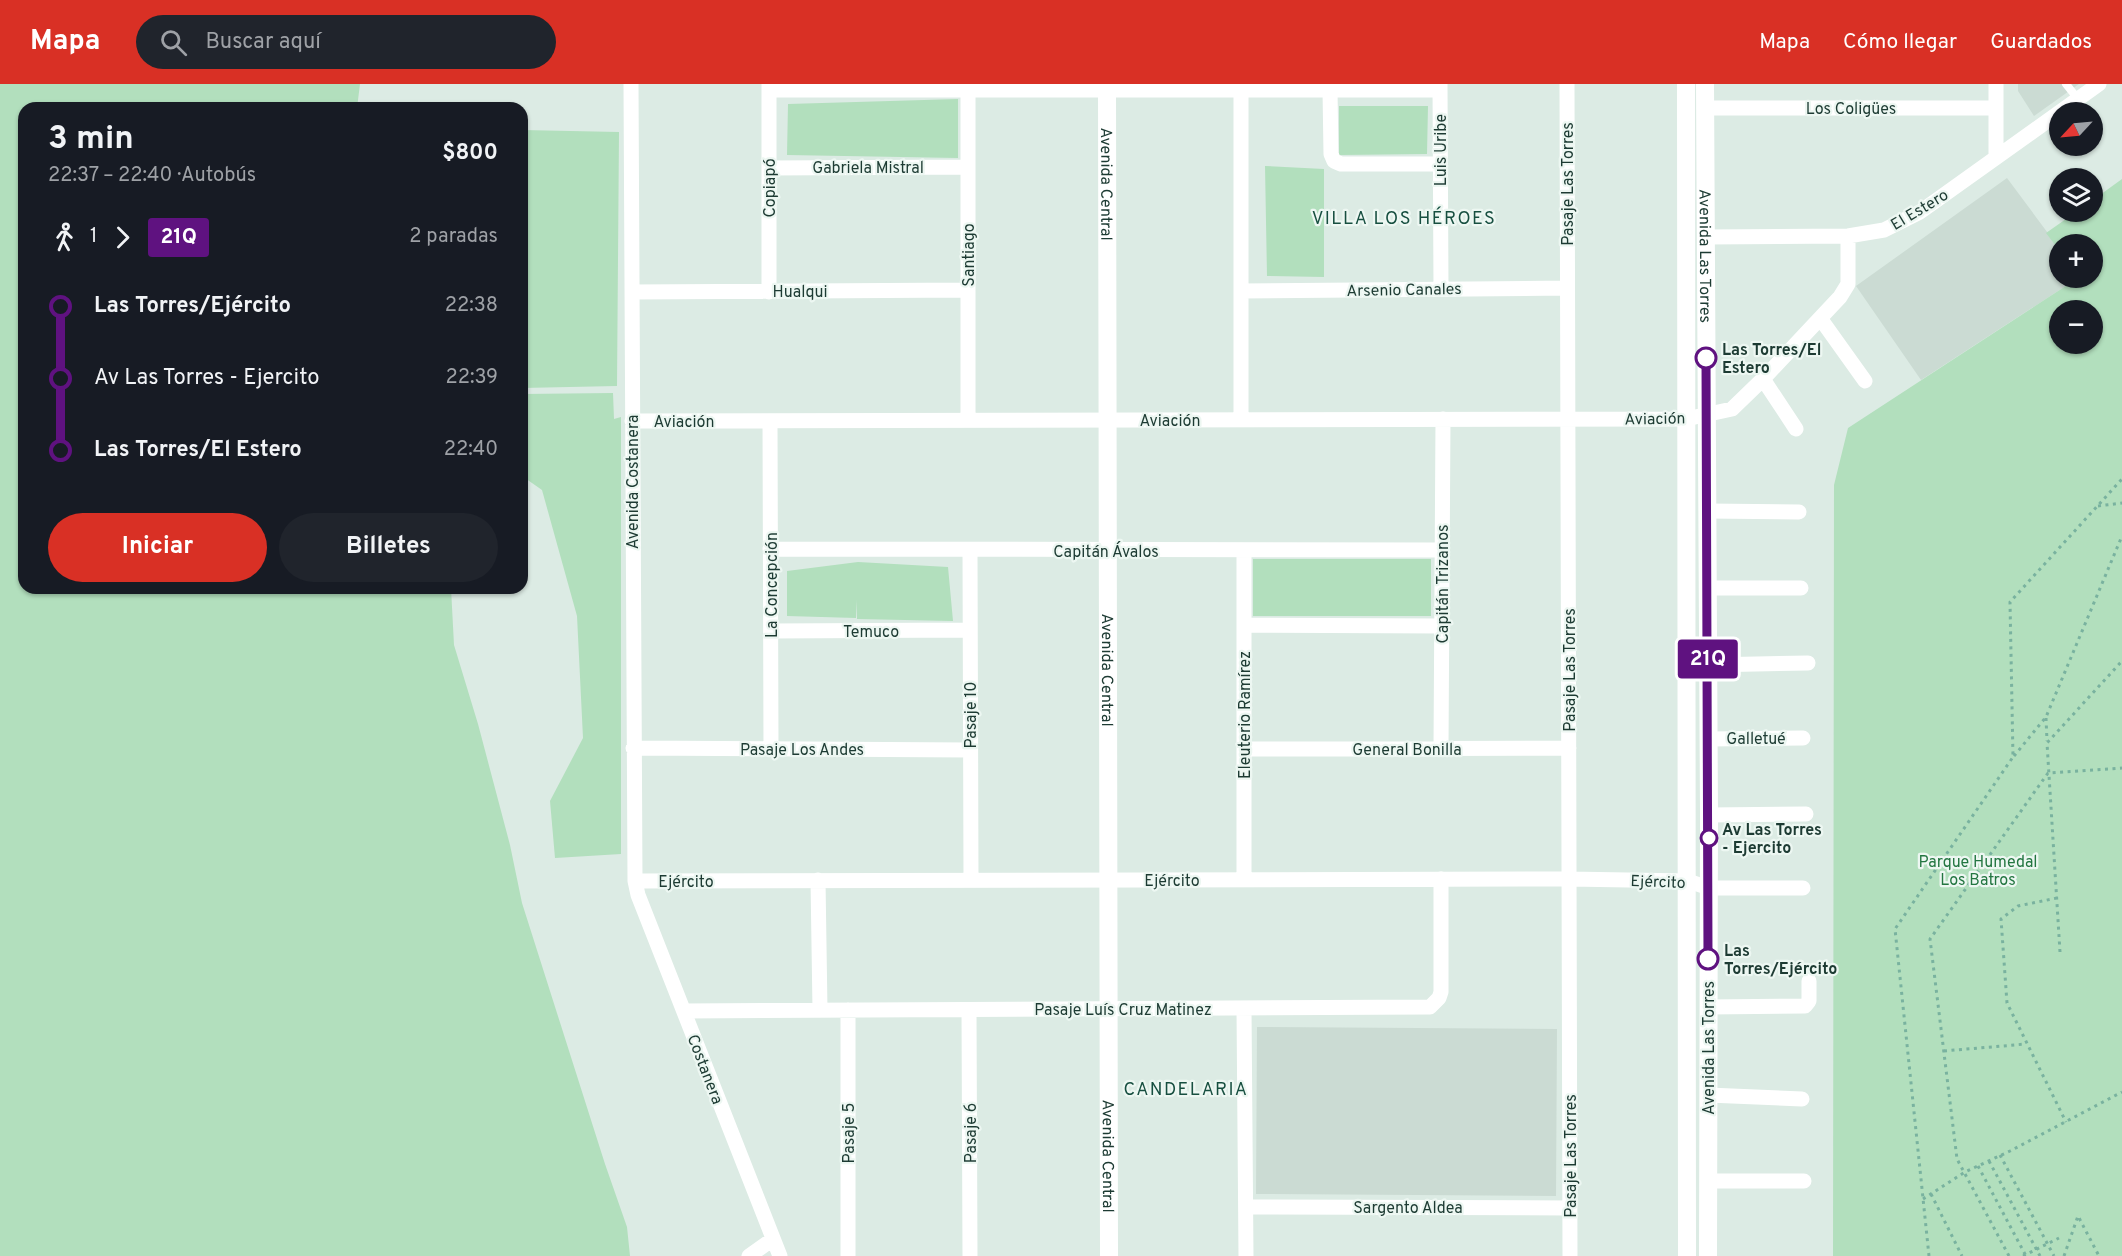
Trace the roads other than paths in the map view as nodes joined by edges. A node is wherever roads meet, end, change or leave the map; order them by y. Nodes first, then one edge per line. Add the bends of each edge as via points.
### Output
1 (631, 84) edge
2 (1567, 84) edge
3 (1686, 84) edge
4 (1705, 84) edge
5 (1996, 84) edge
6 (2066, 84) edge
7 (2099, 84) edge
8 (769, 87) edge
9 (1107, 87) edge
10 (1440, 87) edge
11 (968, 90) junction
12 (1241, 90) junction
13 (1330, 90) junction
14 (2078, 99) junction
15 (1705, 108) junction
16 (1996, 108) junction
17 (1996, 157) junction
18 (1440, 164) junction
19 (968, 167) junction
20 (769, 168) junction
21 (1848, 236) junction
22 (1706, 237) junction
23 (1567, 288) junction
24 (1441, 289) junction
25 (968, 290) junction
26 (1240, 291) junction
27 (632, 292) junction
28 (769, 292) junction
29 (1820, 318) junction
30 (1763, 379) junction
31 (1864, 381) dead end
32 (1707, 414) junction
33 (1569, 418) junction
34 (1443, 419) junction
35 (1686, 419) junction
36 (968, 420) junction
37 (1107, 420) junction
38 (1240, 420) junction
39 (632, 421) junction
40 (770, 421) junction
41 (1796, 429) dead end
42 (1707, 511) junction
43 (1799, 512) dead end
44 (770, 549) junction
45 (970, 550) junction
46 (1442, 550) junction
47 (1108, 551) junction
48 (1244, 551) junction
49 (1708, 588) junction
50 (1801, 588) dead end
51 (1244, 625) junction
52 (1442, 626) junction
53 (970, 630) junction
54 (771, 631) junction
55 (1808, 663) dead end
56 (1708, 665) junction
57 (1803, 738) dead end
58 (1708, 739) junction
59 (633, 748) junction
60 (1441, 748) junction
61 (1569, 748) junction
62 (771, 749) junction
63 (1244, 749) junction
64 (970, 750) junction
65 (1806, 814) dead end
66 (1709, 815) junction
67 (1441, 879) junction
68 (1569, 879) junction
69 (818, 880) junction
70 (970, 880) junction
71 (1108, 880) junction
72 (1244, 880) junction
73 (634, 881) junction
74 (1688, 881) junction
75 (1709, 888) junction
76 (1803, 888) dead end
77 (1809, 981) dead end
78 (1708, 1007) junction
79 (1244, 1008) junction
80 (1108, 1009) junction
81 (820, 1010) junction
82 (848, 1010) junction
83 (969, 1010) junction
84 (684, 1011) junction
85 (1708, 1095) junction
86 (1802, 1099) dead end
87 (1709, 1181) junction
88 (1804, 1181) dead end
89 (1246, 1207) junction
90 (1570, 1208) junction
91 (773, 1239) junction
92 (748, 1256) edge
93 (780, 1256) edge
94 (848, 1256) edge
95 (970, 1256) edge
96 (1109, 1256) edge
97 (1246, 1256) edge
98 (1570, 1256) edge
99 (1687, 1256) edge
100 (1708, 1256) edge

1 - 27 street, Avenida Costanera
2 - 23 street, Pasaje Las Torres
3 - 35 street, Avenida Las Torres
4 - 15 street, Avenida Las Torres
5 - 16 street
6 - 14 lane
7 - 14 street, El Estero
8 - 11 street
8 - 20 street, Copiapó
9 - 11 street
9 - 12 street
9 - 37 street, Avenida Central
10 - 13 street
10 - 18 street, Luis Uribe
11 - 19 street, Santiago
12 - 13 street
12 - 26 street
13 - 18 street via 1331,153 1337,163
14 - 17 street, El Estero
15 - 16 street, Los Coligües
15 - 22 street, Avenida Las Torres
16 - 17 street
17 - 21 street, El Estero via 1909,219 1884,230
18 - 24 street, Luis Uribe
19 - 20 street, Gabriela Mistral
19 - 25 street, Santiago
20 - 28 street, Copiapó
21 - 22 street, El Estero
21 - 29 street, Aviación via 1848,284
22 - 32 street, Avenida Las Torres
23 - 24 street, Arsenio Canales
23 - 33 street, Pasaje Las Torres
24 - 26 street, Arsenio Canales
25 - 28 street, Hualqui
25 - 36 street, Santiago
26 - 38 street
27 - 28 street, Hualqui
27 - 39 street, Avenida Costanera
29 - 30 street, Aviación
29 - 31 street
30 - 32 street, Aviación via 1732,408
30 - 41 street
32 - 35 street, Aviación
32 - 42 street, Avenida Las Torres
33 - 34 street, Aviación
33 - 35 street, Aviación
33 - 61 street, Pasaje Las Torres
34 - 38 street, Aviación
34 - 46 street, Capitán Trizanos
35 - 74 street, Avenida Las Torres
36 - 37 street, Aviación
36 - 40 street, Aviación
37 - 38 street, Aviación
37 - 47 street, Avenida Central
39 - 40 street, Aviación
39 - 59 street, Avenida Costanera
40 - 44 street, La Concepción
42 - 43 street
42 - 49 street, Avenida Las Torres
44 - 45 street, Capitán Ávalos
44 - 54 street, La Concepción
45 - 47 street, Capitán Ávalos
45 - 53 street, Pasaje 10
46 - 48 street, Capitán Ávalos
46 - 52 street, Capitán Trizanos
47 - 48 street, Capitán Ávalos
47 - 71 street, Avenida Central
48 - 51 street, Eleuterio Ramírez
49 - 50 street
49 - 56 street, Avenida Las Torres
51 - 52 street
51 - 63 street, Eleuterio Ramírez
52 - 60 street, Capitán Trizanos
53 - 54 street, Temuco
53 - 64 street, Pasaje 10
54 - 62 street, La Concepción
55 - 56 street
56 - 58 street, Avenida Las Torres
57 - 58 street, Galletué
58 - 66 street, Avenida Las Torres
59 - 62 street, Pasaje Los Andes
59 - 73 street, Avenida Costanera
60 - 61 street, General Bonilla
60 - 63 street, General Bonilla
61 - 68 street, Pasaje Las Torres
62 - 64 street, Pasaje Los Andes
63 - 72 street, Eleuterio Ramírez
64 - 70 street, Pasaje 10
65 - 66 street
66 - 75 street, Avenida Las Torres
67 - 68 street, Ejército
67 - 72 street, Ejército
67 - 79 street, Pasaje Luís Cruz Matinez via 1440,993 1435,1003 1424,1008
68 - 74 street, Ejército
68 - 90 street, Pasaje Las Torres
69 - 70 street, Ejército
69 - 73 street, Ejército
69 - 81 street
70 - 71 street, Ejército
71 - 72 street, Ejército
71 - 80 street, Avenida Central
73 - 84 street, Costanera
74 - 75 street, Ejército
74 - 99 street, Avenida Las Torres
75 - 76 street, Ejército
75 - 78 street, Avenida Las Torres
77 - 78 street via 1809,1001 1805,1006
78 - 85 street, Avenida Las Torres
79 - 80 street, Pasaje Luís Cruz Matinez
79 - 89 street
80 - 83 street, Pasaje Luís Cruz Matinez
80 - 96 street, Avenida Central
81 - 82 street, Pasaje Luís Cruz Matinez
81 - 84 street, Pasaje Luís Cruz Matinez
82 - 83 street, Pasaje Luís Cruz Matinez
82 - 94 street, Pasaje 5
83 - 95 street, Pasaje 6
84 - 91 street, Costanera
85 - 86 street
85 - 87 street, Avenida Las Torres
87 - 88 street
87 - 100 street, Avenida Las Torres
89 - 90 street, Sargento Aldea
89 - 97 street
90 - 98 street, Pasaje Las Torres
91 - 92 street
91 - 93 street, Costanera

